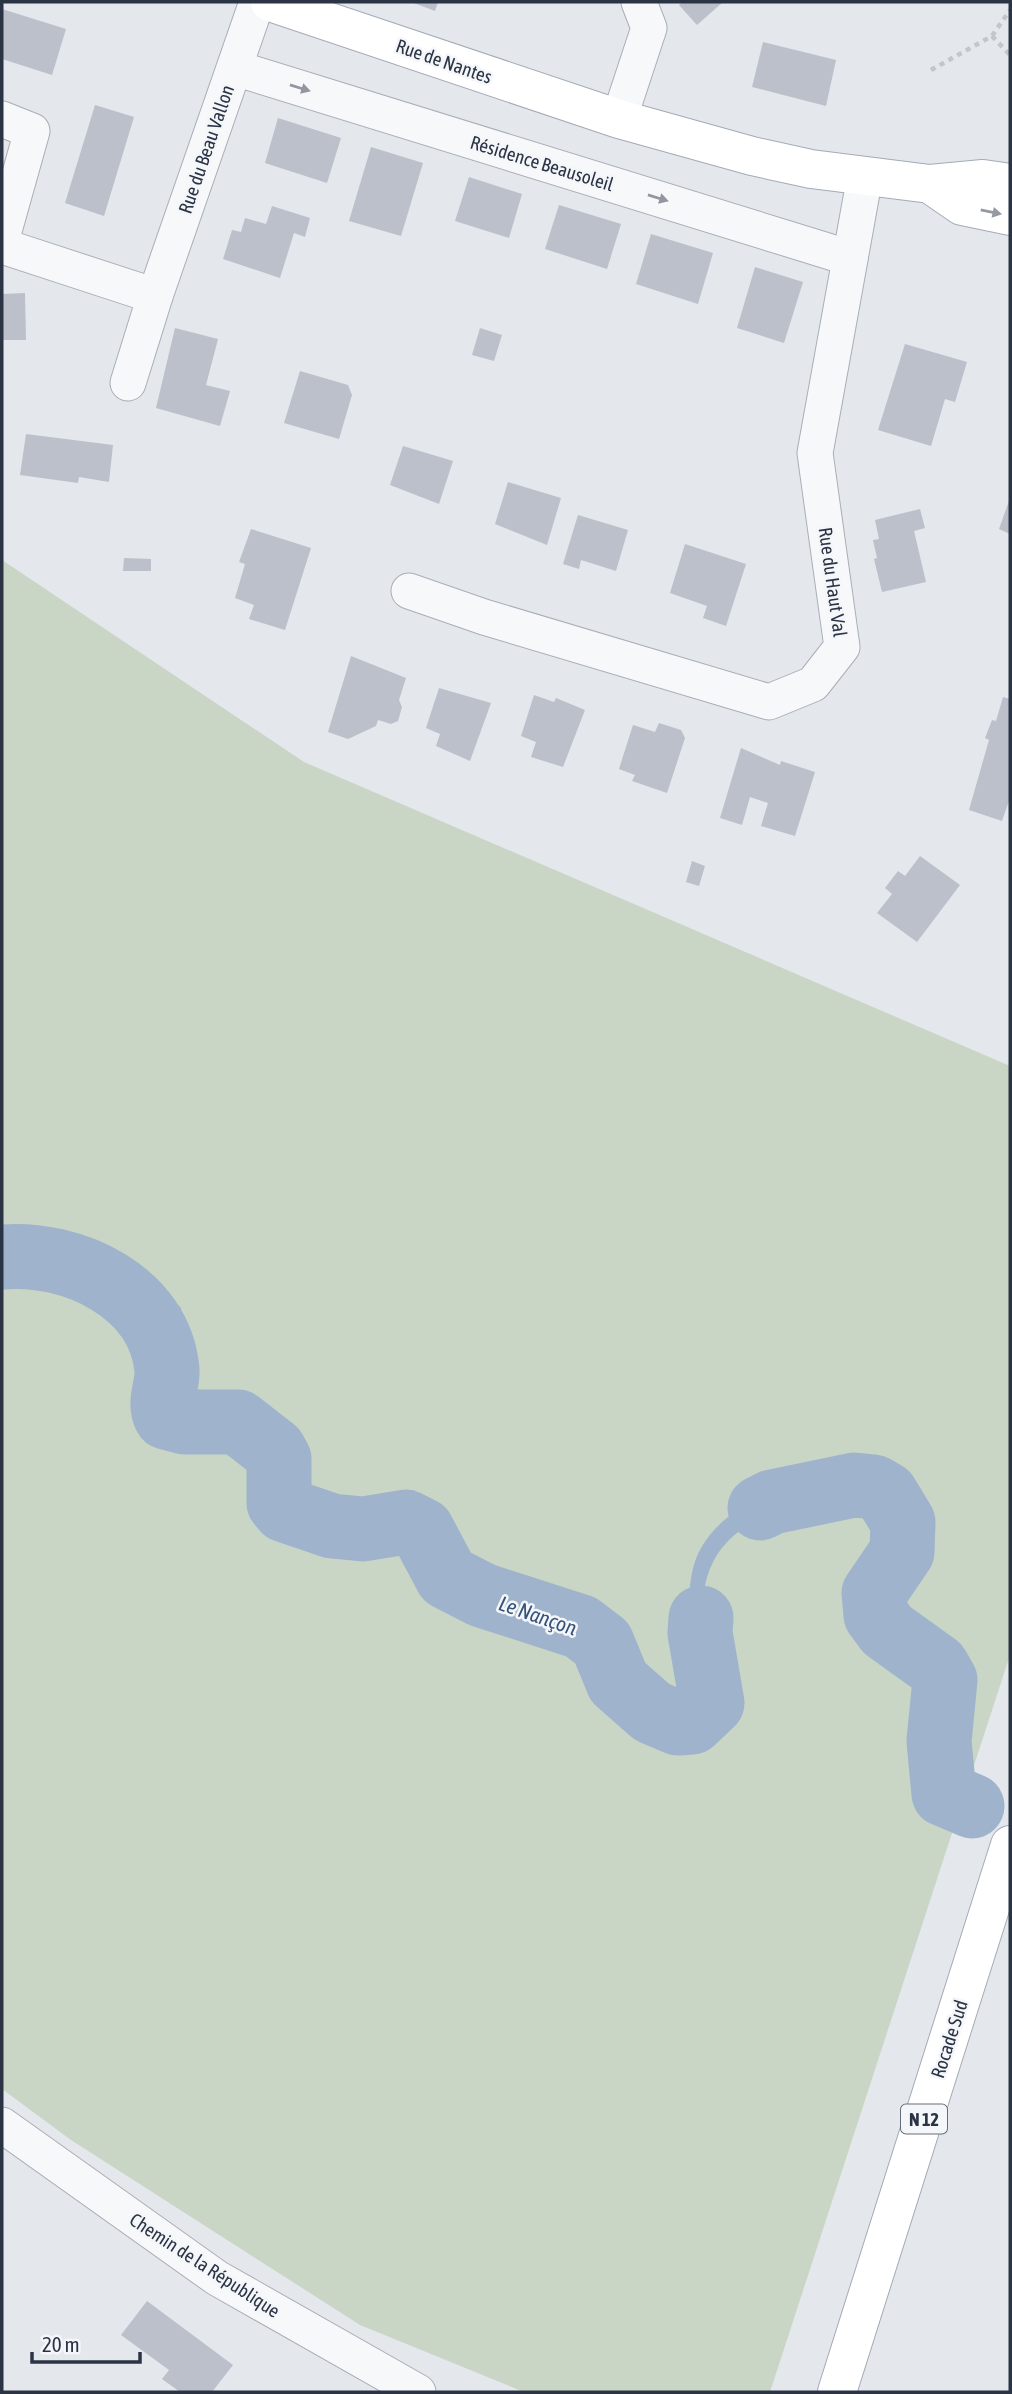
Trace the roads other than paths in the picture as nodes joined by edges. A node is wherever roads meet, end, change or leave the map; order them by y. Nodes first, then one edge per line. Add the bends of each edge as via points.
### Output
1 (257, 2) edge
2 (270, 2) edge
3 (639, 2) edge
4 (234, 68) junction
5 (2, 119) edge
6 (618, 119) junction
7 (865, 176) junction
8 (1010, 183) edge
9 (930, 184) junction
10 (1010, 216) edge
11 (2, 238) edge
12 (2, 246) edge
13 (850, 258) junction
14 (155, 296) junction
15 (128, 383) dead end
16 (409, 591) dead end
17 (1010, 1845) edge
18 (2, 2125) edge
19 (418, 2392) edge
20 (837, 2392) edge

1 - 4 street, Rue du Beau Vallon
2 - 6 main road, Rue de Nantes
3 - 6 street via 649,28
4 -> 13 street, Résidence Beausoleil
4 - 14 street, Rue du Beau Vallon
5 - 11 street via 32,131
6 - 7 main road, Rue de Nantes via 752,156
7 - 9 main road, Rue de Nantes
7 - 13 street, Rue du Haut Val
8 - 9 main road, Rue de Nantes via 983,179
9 -> 10 main road, Rue de Nantes via 962,206
12 - 14 street
13 - 16 street, Rue du Haut Val via 815,453 842,646 813,684 769,702
14 - 15 street, Rue du Beau Vallon
17 - 20 main road, Rocade Sud / N 12
18 - 19 street, Chemin de la République via 218,2278

